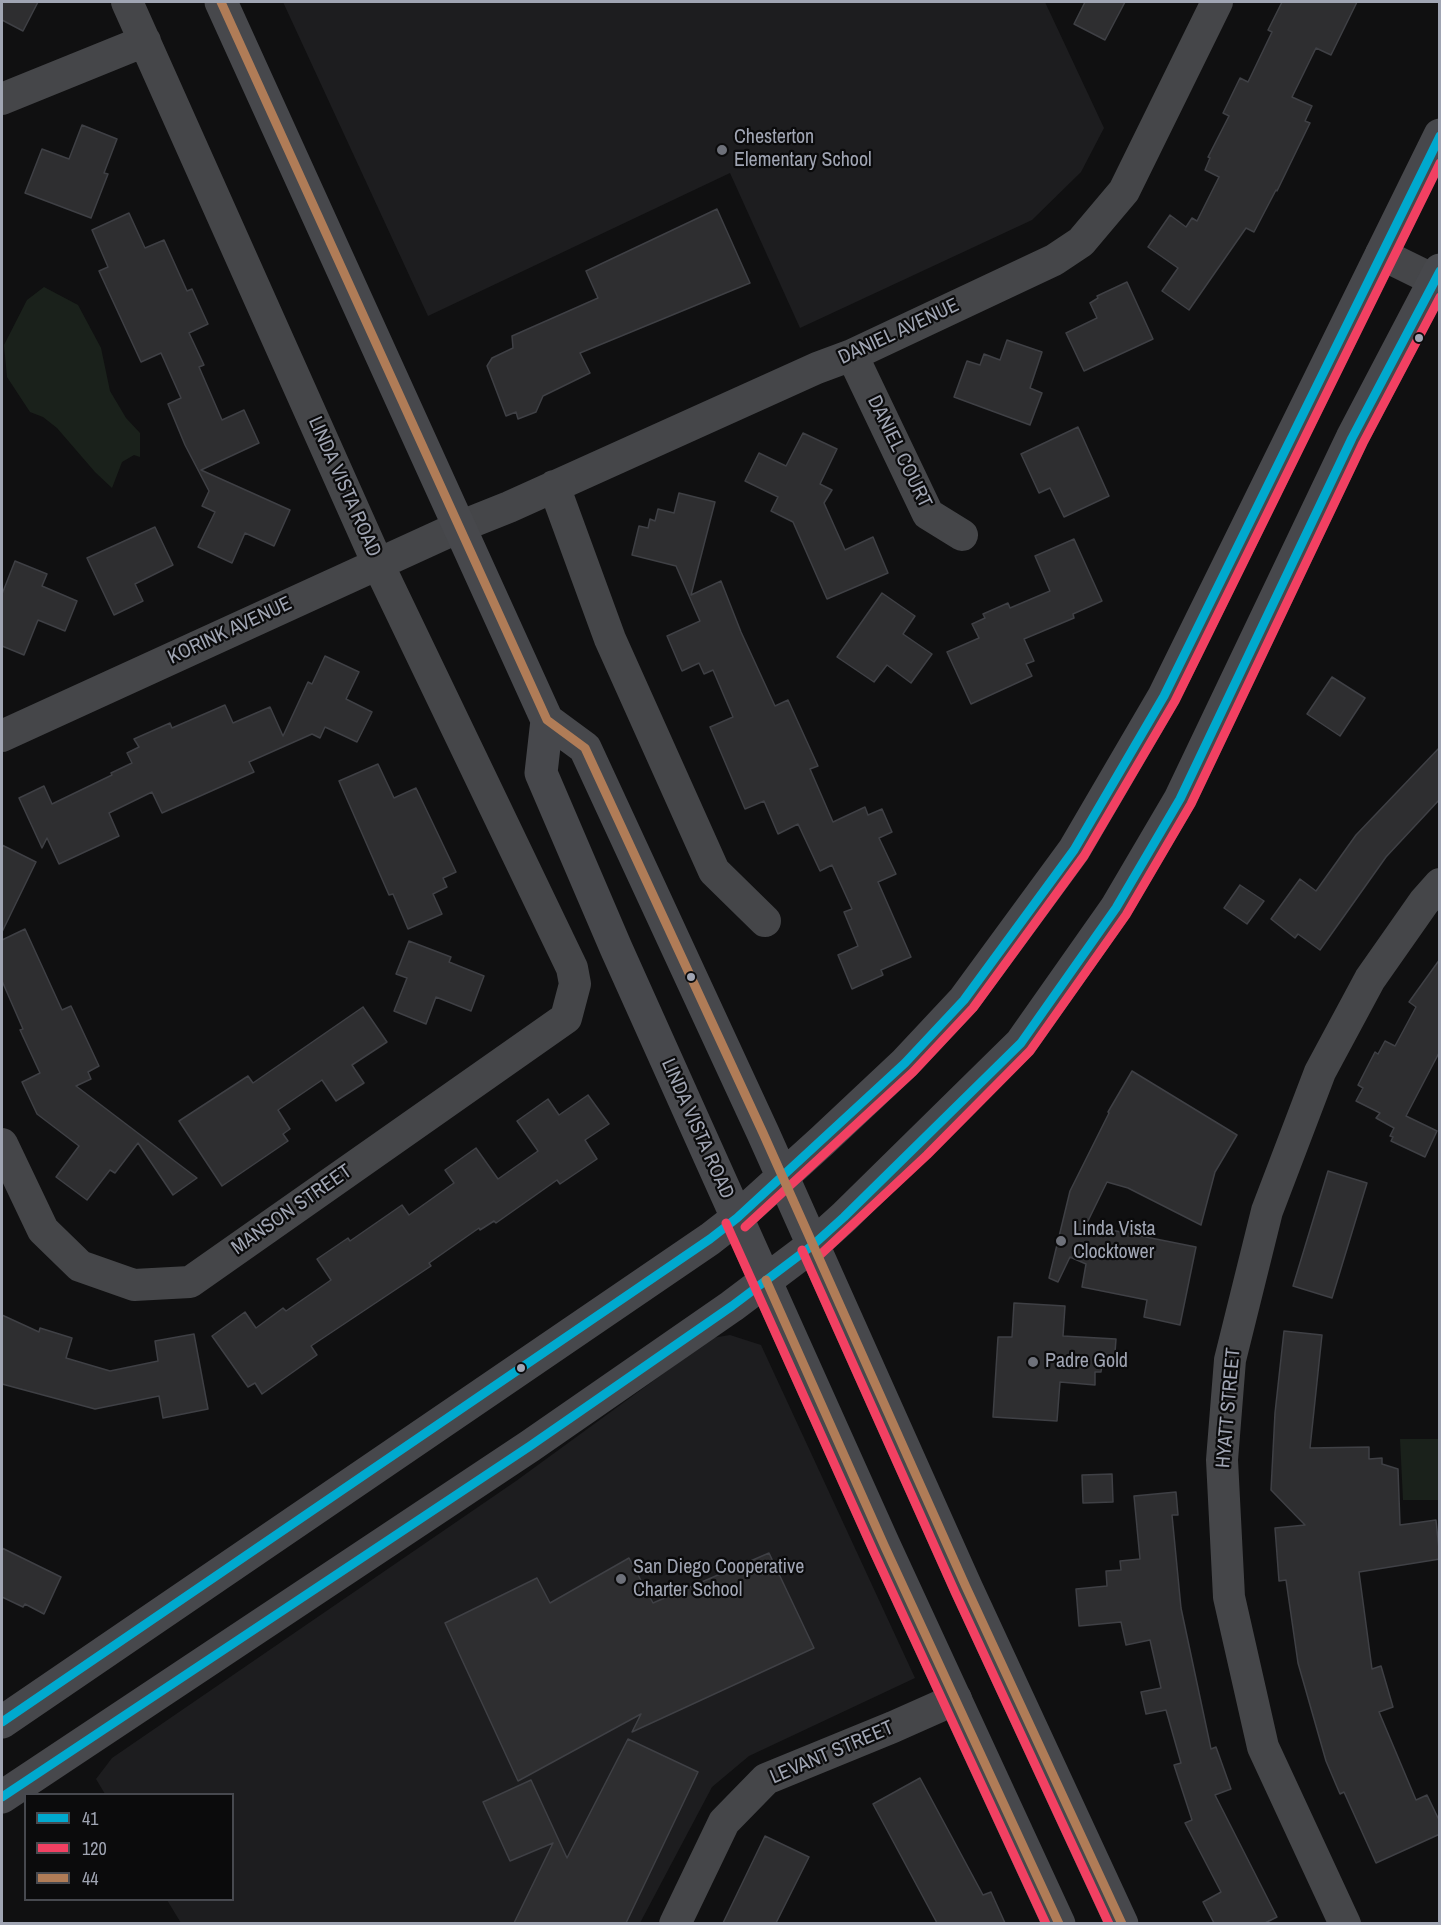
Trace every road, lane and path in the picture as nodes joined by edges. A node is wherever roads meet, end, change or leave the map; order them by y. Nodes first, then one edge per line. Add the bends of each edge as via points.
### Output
1 (127, 2) edge
2 (221, 2) edge
3 (1217, 2) edge
4 (145, 41) junction
5 (2, 99) edge
6 (1440, 135) edge
7 (1381, 254) junction
8 (1438, 277) edge
9 (852, 355) junction
10 (554, 486) junction
11 (459, 527) junction
12 (962, 535) dead end
13 (378, 564) junction
14 (547, 720) junction
15 (2, 735) edge
16 (1440, 884) edge
17 (765, 921) dead end
18 (572, 968) joint
19 (2, 1144) edge
20 (782, 1178) junction
21 (737, 1218) junction
22 (813, 1245) junction
23 (766, 1280) junction
24 (956, 1699) junction
25 (2, 1722) edge
26 (2, 1797) edge
27 (675, 1923) edge
28 (1059, 1923) edge
29 (1122, 1923) edge
30 (1345, 1923) edge

1 - 4 street, LINDA VISTA ROAD
2 - 11 main road
3 - 9 street, DANIEL AVENUE via 1124,191 1081,242 1054,260
4 - 5 street
4 - 13 street, LINDA VISTA ROAD
6 - 7 main road
7 - 8 street
7 - 20 main road via 1164,696 1074,850 964,1000 905,1063
8 - 22 main road via 1352,438 1180,799 1116,908 1022,1043
9 - 10 street, DANIEL AVENUE
9 - 12 street, DANIEL COURT via 928,514
10 - 11 street, DANIEL AVENUE
10 - 17 street via 610,639 714,872
11 - 13 street, KORINK AVENUE
11 - 14 main road
13 - 15 street, KORINK AVENUE
13 - 18 street, LINDA VISTA ROAD
14 - 20 main road via 585,748
14 - 21 main road, LINDA VISTA ROAD via 541,773
16 - 30 street, HYATT STREET via 1370,979 1320,1072 1267,1211 1230,1360 1222,1460 1229,1597 1263,1747
18 - 19 street, MANSON STREET via 575,984 566,1018 190,1282 134,1285 80,1266 43,1230
20 - 21 main road
20 - 22 main road
21 - 23 main road, LINDA VISTA ROAD
21 - 25 main road
22 - 23 main road
22 - 29 main road
23 - 24 main road, LINDA VISTA ROAD
23 - 26 main road via 530,1446
24 - 27 street, LEVANT STREET via 766,1779 724,1822
24 - 28 main road, LINDA VISTA ROAD

